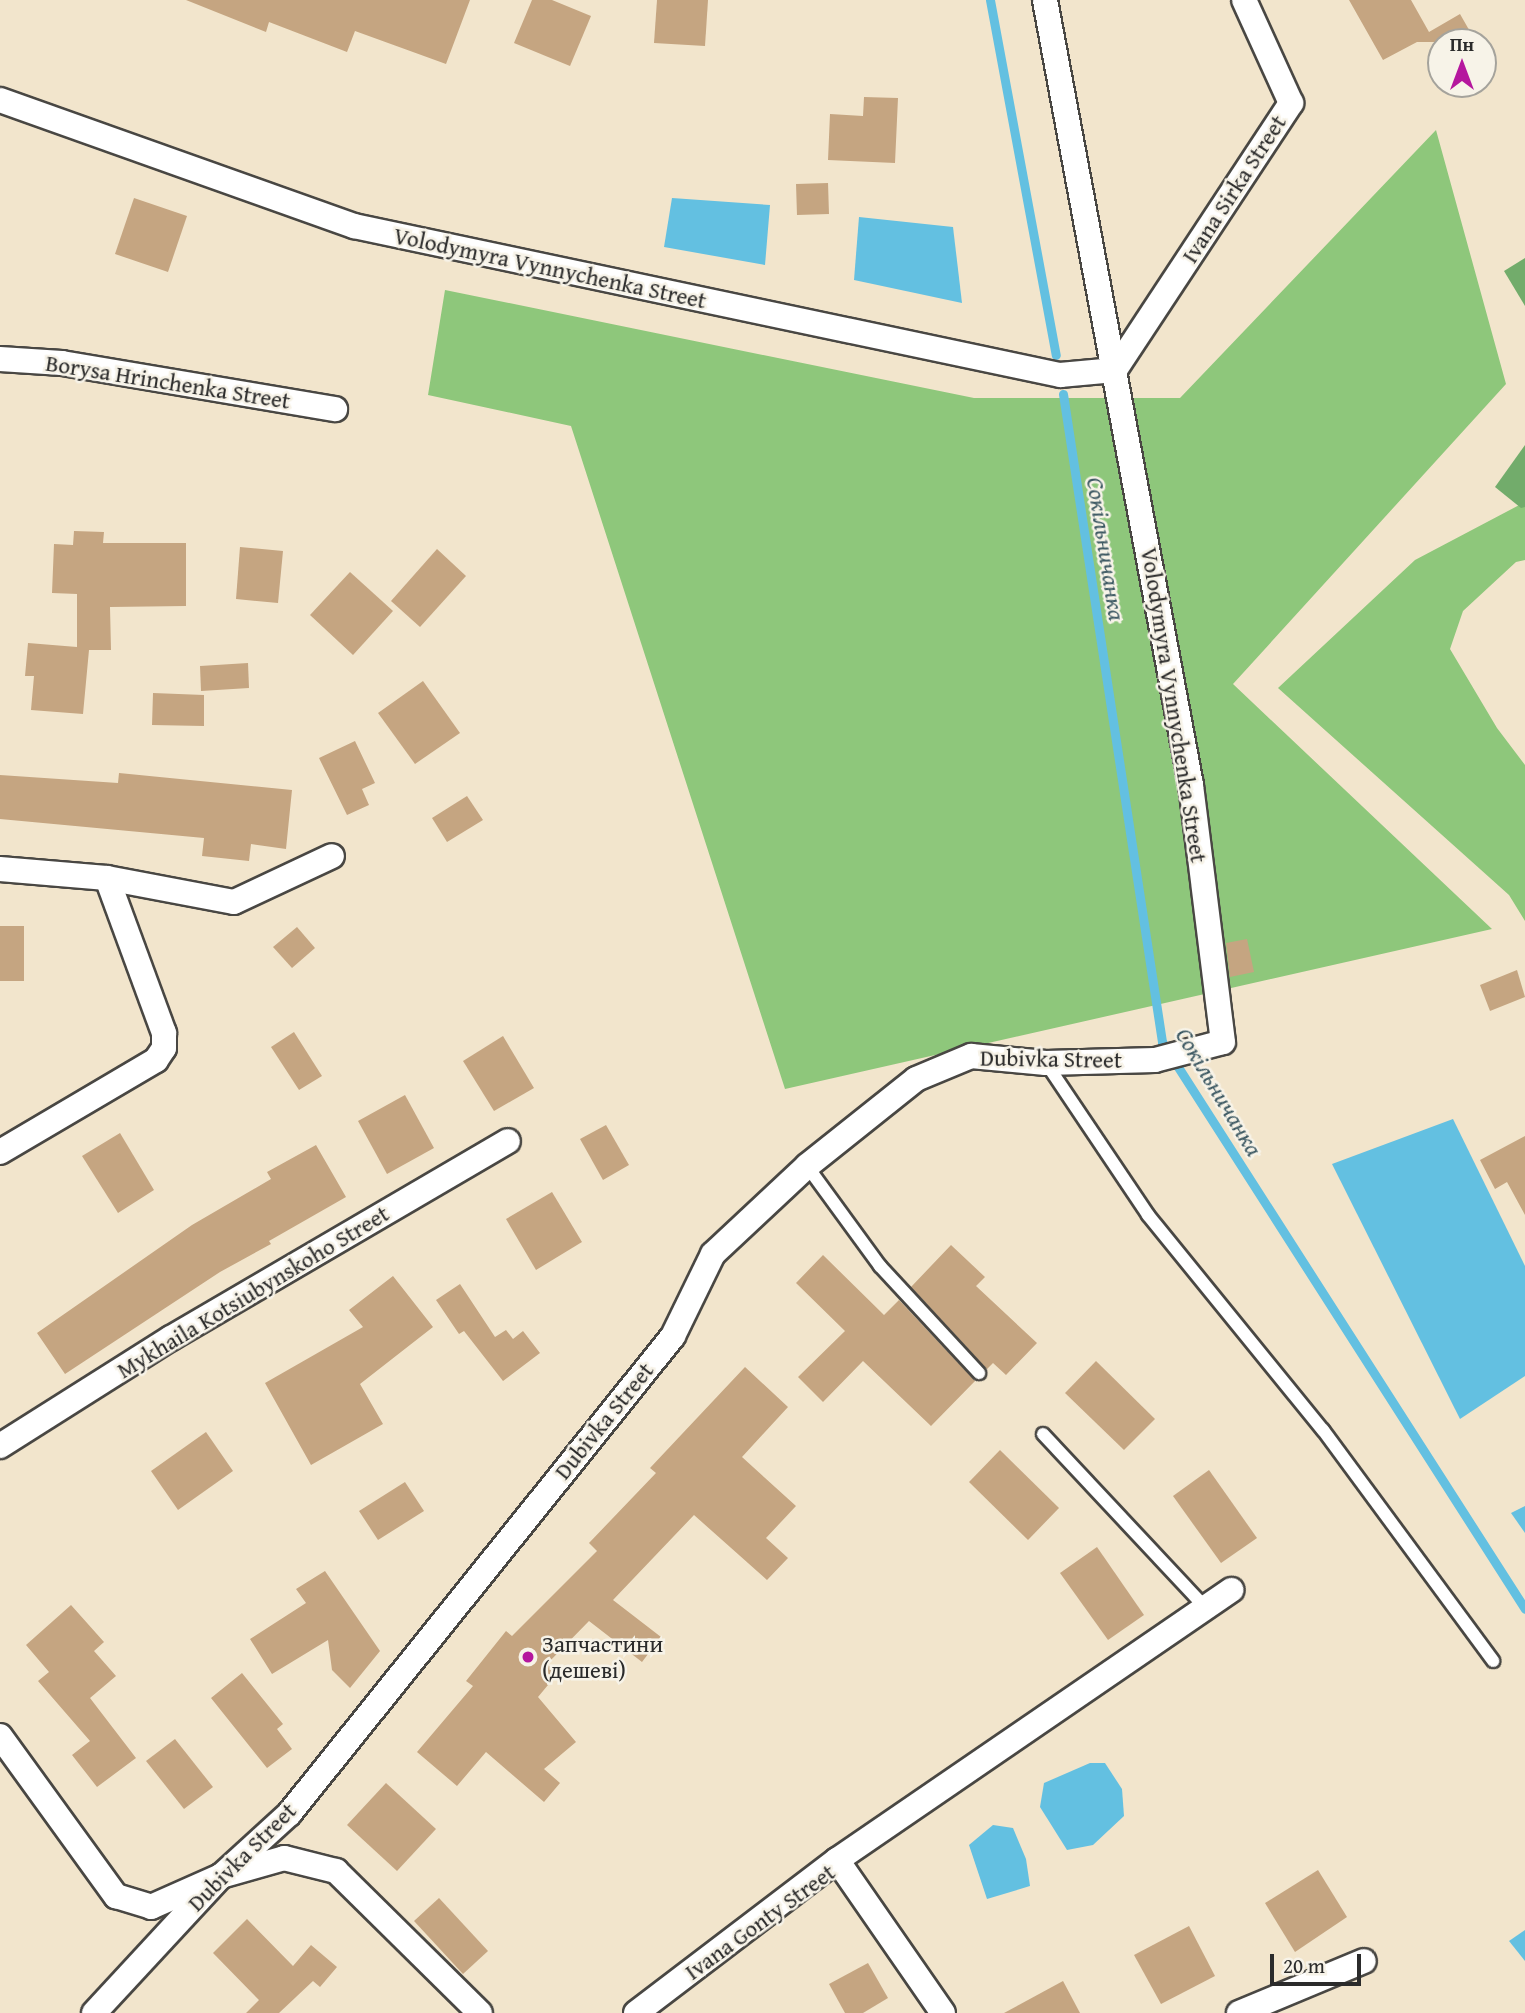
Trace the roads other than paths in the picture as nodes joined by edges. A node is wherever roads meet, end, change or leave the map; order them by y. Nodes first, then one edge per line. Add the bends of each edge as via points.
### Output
1 (1045, 0) edge
2 (1244, 0) edge
3 (0, 100) edge
4 (0, 359) edge
5 (1115, 370) junction
6 (335, 409) dead end
7 (332, 856) dead end
8 (0, 869) edge
9 (107, 878) junction
10 (1223, 1042) joint
11 (1046, 1063) junction
12 (508, 1141) dead end
13 (0, 1152) edge
14 (807, 1166) junction
15 (979, 1373) dead end
16 (1044, 1434) dead end
17 (0, 1446) edge
18 (1231, 1590) dead end
19 (1207, 1609) junction
20 (1493, 1661) dead end
21 (0, 1736) edge
22 (837, 1860) junction
23 (221, 1875) junction
24 (1364, 1961) dead end
25 (94, 2013) edge
26 (480, 2013) edge
27 (636, 2013) edge
28 (943, 2013) edge
29 (1239, 2013) edge

1 - 5 street, Volodymyra Vynnychenka Street
2 - 5 street, Ivana Sirka Street via 1291,103
3 - 5 street, Volodymyra Vynnychenka Street via 355,226 1060,374
4 - 6 street, Borysa Hrinchenka Street via 62,363
5 - 10 street, Volodymyra Vynnychenka Street via 1191,785
7 - 9 street via 234,902
8 - 9 street
9 - 13 street via 164,1033 164,1048 156,1060
10 - 11 street, Dubivka Street via 1164,1058
11 - 14 street, Dubivka Street via 971,1056 916,1079
11 - 20 lane via 1149,1215 1323,1430
12 - 17 street, Mykhaila Kotsiubynskoho Street via 172,1338
14 - 15 lane via 880,1266
14 - 23 street, Dubivka Street via 713,1255 673,1336 289,1814
16 - 19 lane
18 - 19 street
19 - 22 street
21 - 23 street via 116,1896 151,1907
22 - 27 street, Ivana Gonty Street
22 - 28 street, Ivana Gonty Street
23 - 25 street, Dubivka Street
23 - 26 street via 284,1858 336,1871
24 - 29 street

